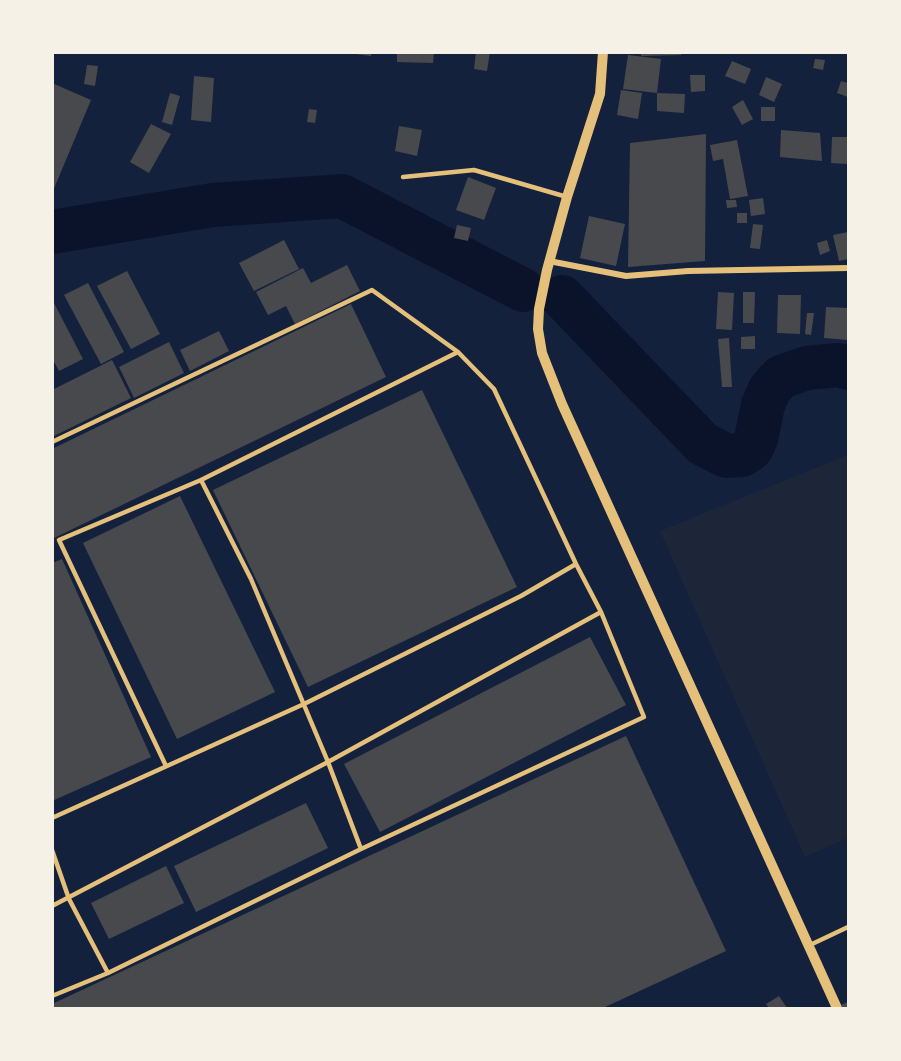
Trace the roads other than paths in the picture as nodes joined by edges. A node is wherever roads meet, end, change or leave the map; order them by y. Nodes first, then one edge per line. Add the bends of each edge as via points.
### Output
1 (603, 52) edge
2 (403, 177) dead end
3 (567, 197) junction
4 (549, 261) junction
5 (849, 268) edge
6 (458, 352) junction
7 (52, 442) edge
8 (201, 480) junction
9 (576, 564) junction
10 (601, 612) junction
11 (304, 704) junction
12 (328, 762) junction
13 (166, 766) junction
14 (52, 818) edge
15 (361, 849) junction
16 (52, 850) edge
17 (69, 899) junction
18 (52, 906) edge
19 (849, 927) edge
20 (808, 946) junction
21 (108, 973) junction
22 (52, 996) edge
23 (837, 1008) edge

1 - 3 street via 600,94
2 - 3 lane via 474,170
3 - 4 street
4 - 5 street via 626,276
4 - 20 street via 538,329 550,378
6 - 7 lane via 372,290
6 - 8 lane
6 - 9 lane via 494,389
8 - 11 lane via 250,579
8 - 13 lane via 59,540
9 - 10 lane
9 - 11 lane via 521,597
10 - 12 lane
10 - 15 lane via 644,717
11 - 12 lane
11 - 13 lane
12 - 15 lane
12 - 17 lane
13 - 14 lane
15 - 21 lane
16 - 17 lane
17 - 18 lane
17 - 21 lane
19 - 20 lane
20 - 23 street
21 - 22 lane

